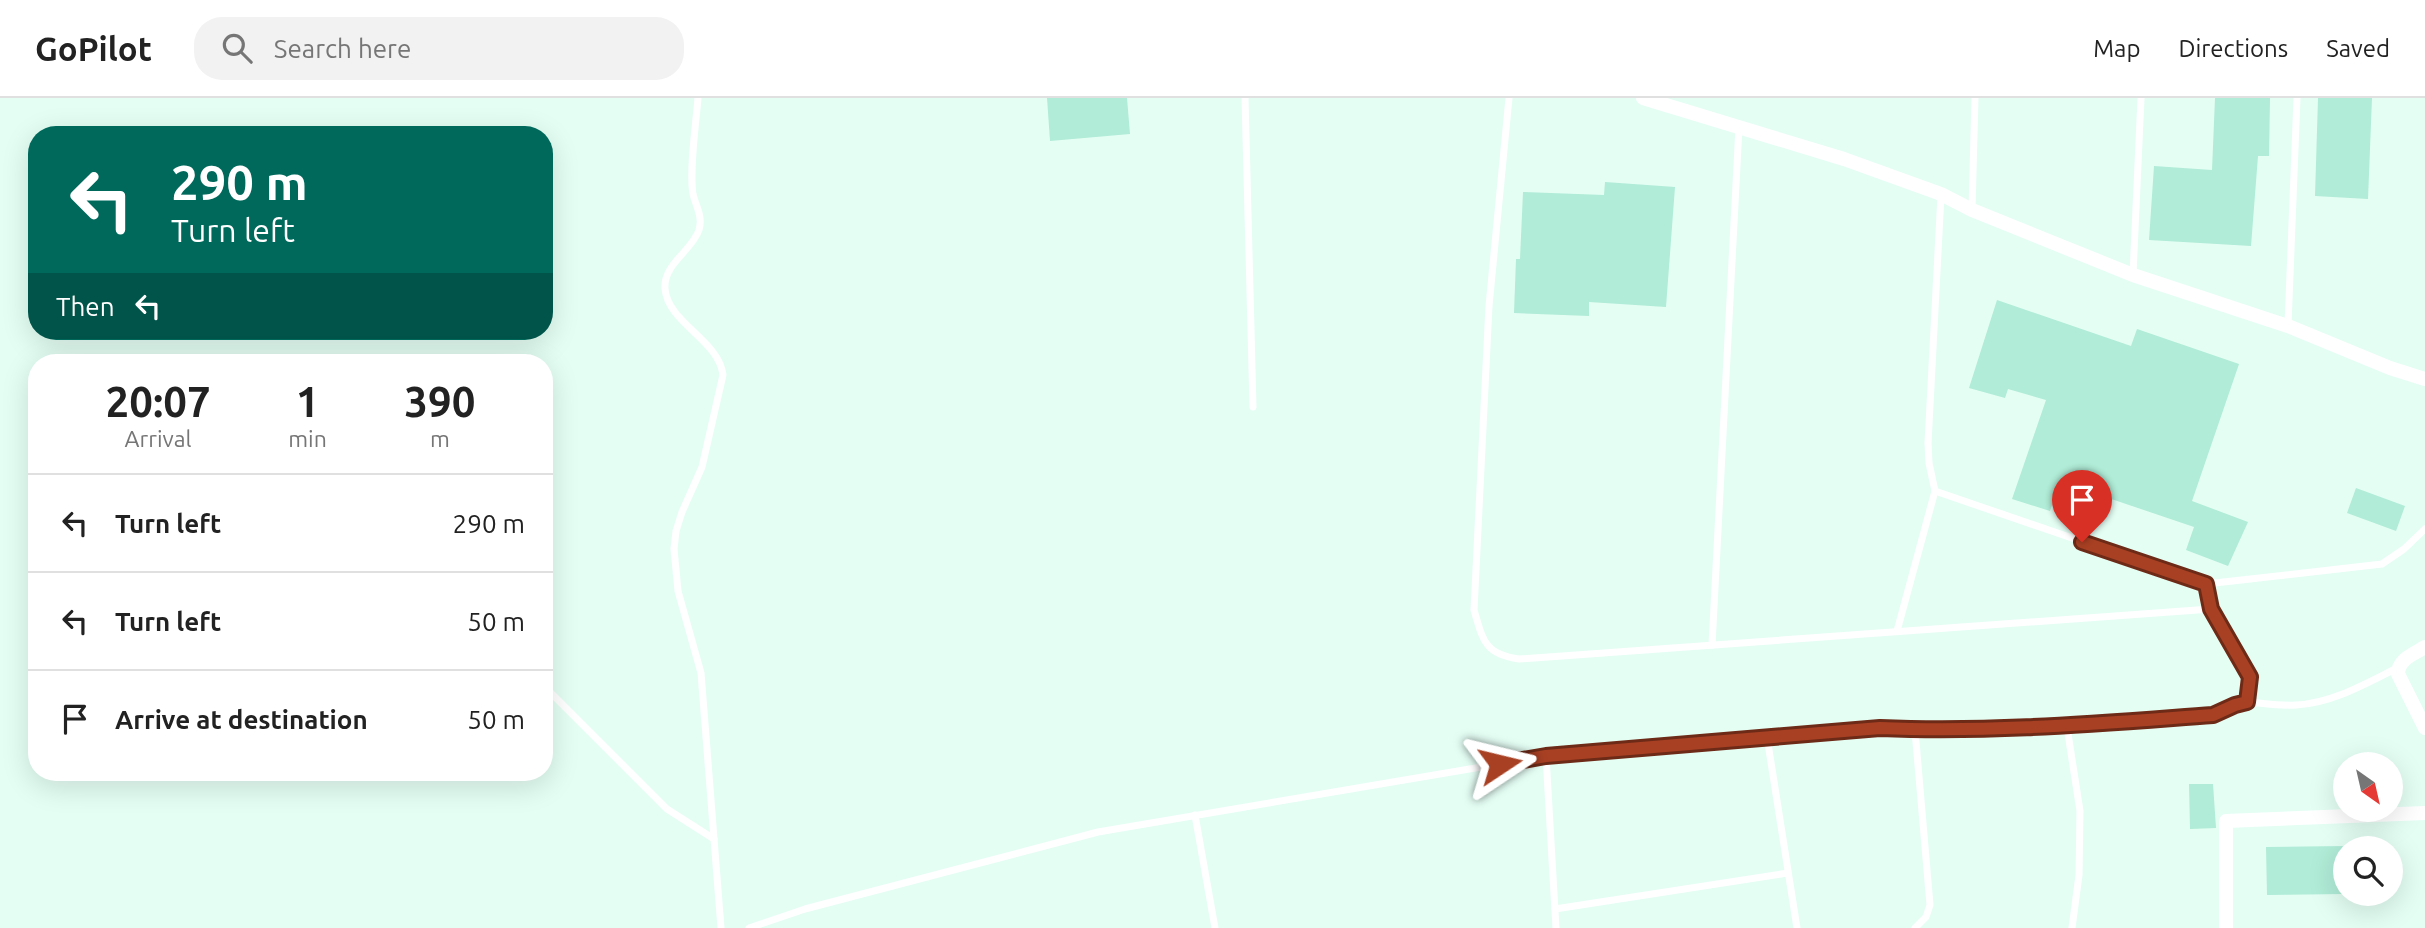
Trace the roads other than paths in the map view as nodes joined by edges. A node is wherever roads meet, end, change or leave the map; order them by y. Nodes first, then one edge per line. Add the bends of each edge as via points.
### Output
1 (698, 98) edge
2 (1245, 98) edge
3 (1509, 98) edge
4 (1643, 98) edge
5 (1975, 98) edge
6 (2141, 98) edge
7 (2297, 98) edge
8 (1739, 127) junction
9 (1941, 194) junction
10 (1972, 210) junction
11 (2133, 275) junction
12 (2288, 326) junction
13 (2425, 379) edge
14 (1254, 407) dead end
15 (1934, 491) junction
16 (2425, 529) edge
17 (2206, 584) junction
18 (2211, 609) junction
19 (1897, 631) junction
20 (1712, 645) junction
21 (2425, 647) edge
22 (2398, 667) junction
23 (553, 695) edge
24 (2247, 702) junction
25 (2067, 727) junction
26 (2425, 728) edge
27 (1915, 730) junction
28 (1767, 737) junction
29 (1546, 756) junction
30 (2425, 813) edge
31 (1195, 815) junction
32 (714, 839) junction
33 (1788, 873) junction
34 (1555, 909) junction
35 (721, 928) edge
36 (749, 928) edge
37 (1215, 928) edge
38 (1556, 928) edge
39 (1797, 928) edge
40 (1916, 928) edge
41 (2072, 928) edge
42 (2226, 928) edge

1 - 32 lane via 693,193 701,221 698,233 672,266 665,288 671,306 715,355 723,375 702,467 682,512 674,549 678,590 701,673
2 - 14 lane
3 - 20 lane via 1489,306 1474,610 1481,634 1488,647 1501,656 1519,659
4 - 8 street
5 - 10 lane
6 - 11 lane
7 - 12 lane
8 - 9 street
8 - 20 lane
9 - 10 street
9 - 15 lane via 1928,443
10 - 11 street
11 - 12 street
12 - 13 street
15 - 17 lane
15 - 19 lane
16 - 17 lane via 2382,564
17 - 18 lane
18 - 19 lane
18 - 24 lane via 2250,677
19 - 20 lane
21 - 22 street
22 - 24 lane via 2322,701 2289,706
22 - 26 street
23 - 32 lane via 673,815
24 - 25 lane via 2213,715
25 - 27 lane
25 - 41 lane via 2080,811
27 - 28 lane via 1880,728
27 - 40 lane via 1930,905
28 - 29 lane
28 - 33 lane
29 - 31 lane
29 - 34 lane
30 - 42 street via 2226,821
31 - 36 lane via 1098,832
31 - 37 lane
32 - 35 lane
33 - 34 lane
33 - 39 lane
34 - 38 lane

